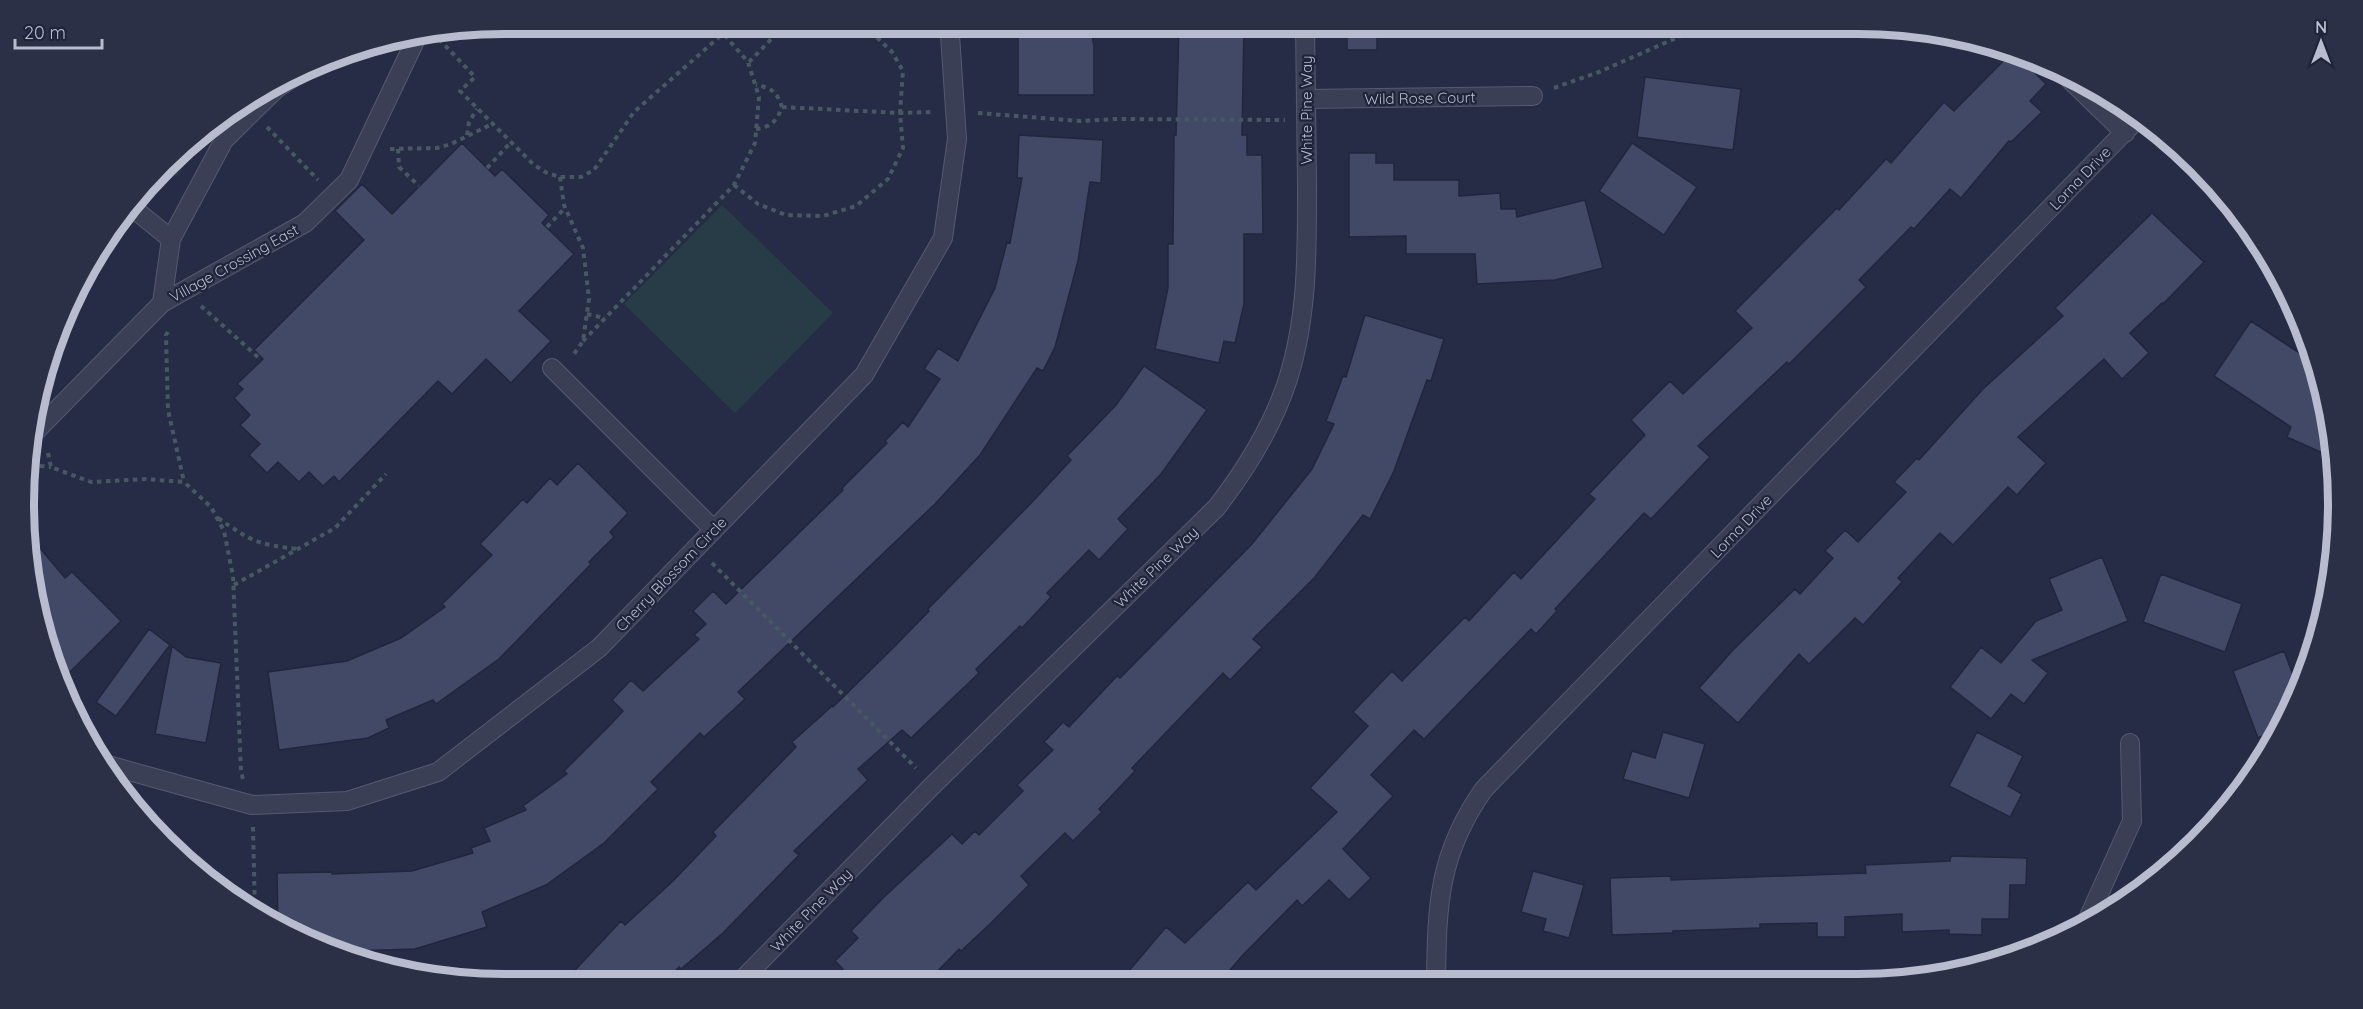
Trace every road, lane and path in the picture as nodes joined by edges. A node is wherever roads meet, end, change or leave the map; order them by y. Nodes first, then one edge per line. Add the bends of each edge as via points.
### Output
1 (776, 34) edge
2 (873, 34) edge
3 (950, 34) edge
4 (1305, 34) edge
5 (1685, 34) edge
6 (723, 35) joint
7 (439, 40) edge
8 (414, 44) edge
9 (748, 62) junction
10 (755, 84) junction
11 (2081, 91) edge
12 (1533, 96) joint
13 (266, 99) edge
14 (1307, 99) junction
15 (782, 107) junction
16 (477, 109) junction
17 (955, 111) junction
18 (253, 112) junction
19 (900, 113) junction
20 (1306, 120) junction
21 (492, 124) junction
22 (2133, 124) edge
23 (756, 129) junction
24 (2125, 133) junction
25 (467, 136) junction
26 (511, 142) junction
27 (365, 149) junction
28 (398, 149) junction
29 (487, 168) dead end
30 (560, 177) junction
31 (734, 185) junction
32 (419, 186) dead end
33 (333, 196) junction
34 (565, 208) junction
35 (137, 212) edge
36 (547, 227) dead end
37 (171, 239) junction
38 (198, 283) junction
39 (162, 303) junction
40 (587, 314) junction
41 (606, 318) junction
42 (173, 326) dead end
43 (583, 341) junction
44 (260, 359) dead end
45 (556, 371) joint
46 (42, 425) edge
47 (40, 438) edge
48 (37, 466) edge
49 (51, 467) junction
50 (386, 474) dead end
51 (184, 482) junction
52 (217, 518) junction
53 (714, 530) junction
54 (696, 548) junction
55 (300, 549) junction
56 (234, 585) junction
57 (2130, 743) dead end
58 (115, 768) edge
59 (933, 785) junction
60 (252, 805) junction
61 (255, 903) edge
62 (2090, 914) edge
63 (748, 974) edge
64 (1436, 974) edge

1 - 9 path
2 - 19 path via 892,52 903,71
3 - 17 street, Cherry Blossom Circle
4 - 14 street, White Pine Way
5 - 12 path
6 - 9 path
6 - 30 path via 634,112 594,170 581,177
7 - 16 path via 476,77 460,91
8 - 27 street, Village Crossing East
9 - 10 path
10 - 15 path via 770,88
10 - 23 path via 759,97
11 - 24 street
12 - 14 street, Wild Rose Court
13 - 18 street
14 - 20 street, White Pine Way
15 - 19 path
15 - 23 path via 768,128
16 - 21 path
16 - 25 path
17 - 19 path
17 - 20 path via 1080,121
17 - 53 street, Cherry Blossom Circle via 957,139 943,238 864,375
18 - 33 path
18 - 37 street via 224,140
19 - 31 path via 903,148 888,179 856,206 823,216 786,215 758,204
20 - 59 street, White Pine Way via 1307,264 1302,323 1288,380 1246,470 1217,507
21 - 25 path
21 - 26 path
22 - 24 street, Lorna Drive
23 - 31 path via 755,143
24 - 64 street, Lorna Drive via 1484,789 1455,838 1444,871 1438,909
25 - 28 path via 437,148
26 - 29 path
26 - 30 path via 534,165
27 - 28 path
27 - 33 street, Village Crossing East via 349,180
28 - 32 path via 399,167
30 - 34 path
31 - 41 path
33 - 38 street, Village Crossing East via 305,223
34 - 36 path
34 - 40 path via 583,248
35 - 37 street
37 - 39 street
38 - 39 street, Village Crossing East
38 - 44 path via 196,302
39 - 46 street, Village Crossing East
40 - 41 path
40 - 43 path
41 - 43 path
42 - 51 path via 166,334 168,410
43 - 45 path
45 - 53 street
47 - 49 path
48 - 49 path
49 - 51 path via 91,482
50 - 55 path via 335,528
51 - 52 path via 211,507
52 - 55 path via 250,540
52 - 56 path via 224,531
53 - 54 street, Cherry Blossom Circle
54 - 59 path
54 - 60 street, Cherry Blossom Circle via 598,648 438,772 347,801
55 - 56 path
56 - 60 path via 241,772
57 - 62 street via 2132,821
58 - 60 street, Cherry Blossom Circle
59 - 63 street, White Pine Way
60 - 61 path

